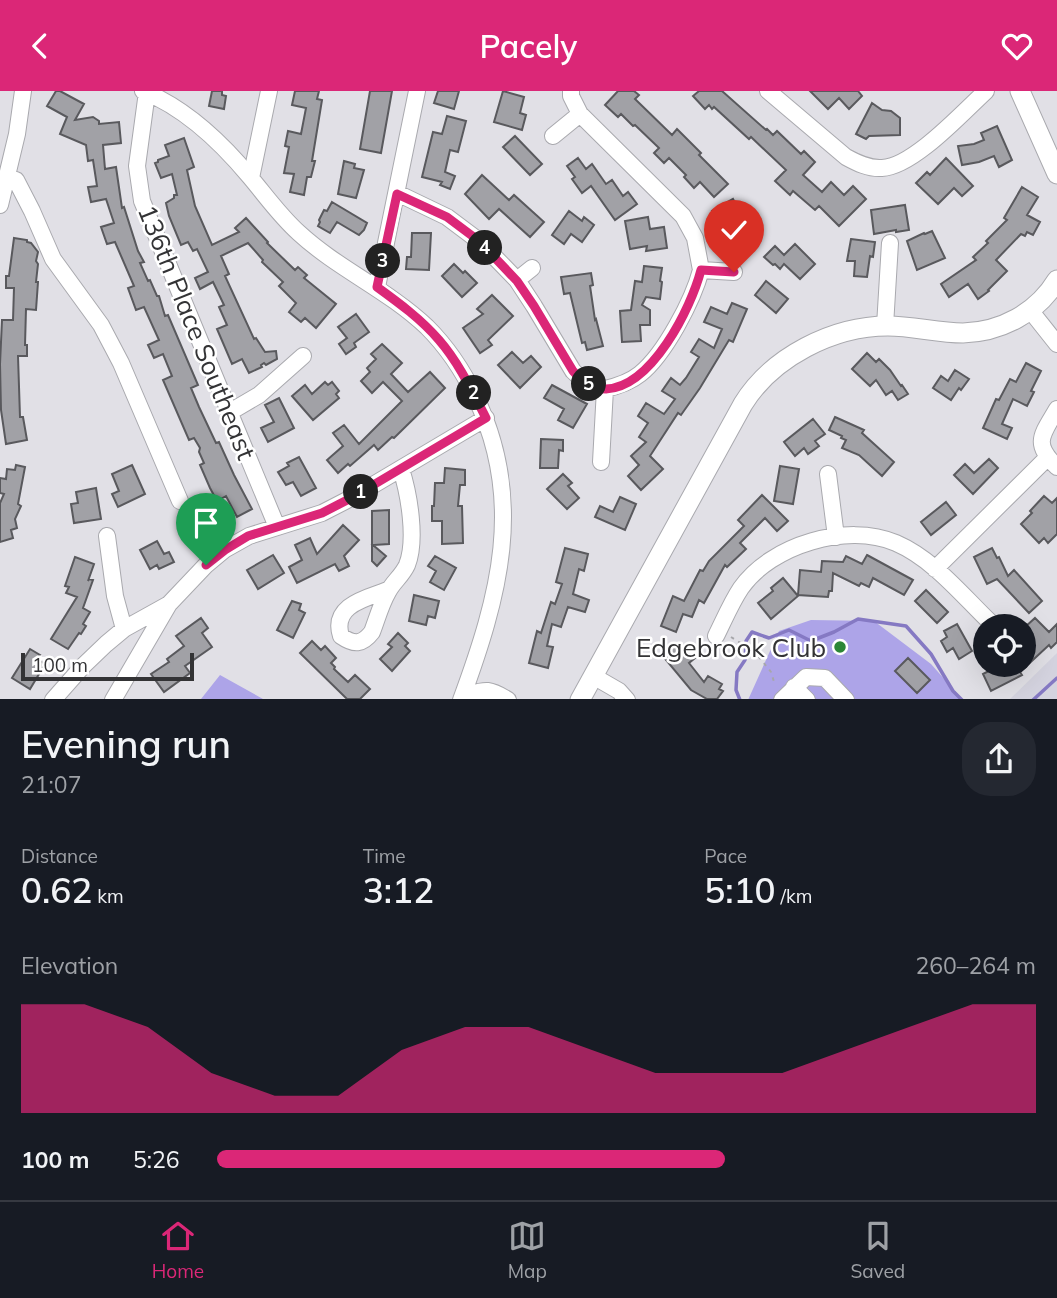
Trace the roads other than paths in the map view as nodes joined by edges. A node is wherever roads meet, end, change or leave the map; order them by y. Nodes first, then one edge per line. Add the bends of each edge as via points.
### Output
1 (23, 91) edge
2 (269, 91) edge
3 (417, 91) edge
4 (571, 91) edge
5 (768, 91) edge
6 (986, 91) edge
7 (1020, 91) edge
8 (145, 92) edge
9 (580, 114) junction
10 (553, 136) dead end
11 (1057, 174) edge
12 (7, 178) junction
13 (251, 178) junction
14 (397, 194) junction
15 (0, 205) edge
16 (890, 243) dead end
17 (532, 268) dead end
18 (701, 270) junction
19 (734, 272) dead end
20 (1057, 280) edge
21 (517, 281) junction
22 (377, 287) junction
23 (1030, 310) junction
24 (885, 326) junction
25 (1057, 344) edge
26 (303, 356) dead end
27 (605, 389) junction
28 (1057, 408) edge
29 (230, 412) junction
30 (486, 418) junction
31 (601, 462) dead end
32 (1052, 462) edge
33 (401, 469) junction
34 (828, 474) dead end
35 (180, 501) dead end
36 (277, 527) junction
37 (107, 536) dead end
38 (836, 537) junction
39 (935, 569) junction
40 (388, 590) dead end
41 (169, 604) junction
42 (982, 614) edge
43 (124, 629) junction
44 (724, 636) road end
45 (474, 664) junction
46 (593, 676) junction
47 (493, 691) junction
48 (788, 694) edge
49 (462, 698) edge
50 (53, 699) edge
51 (113, 699) edge
52 (508, 699) edge
53 (580, 699) edge
54 (627, 699) edge
55 (807, 699) edge
56 (846, 699) edge

1 - 12 street
2 - 13 street
3 - 14 street
4 - 9 street
5 - 6 street via 846,157 884,168 909,159
7 - 11 main road
8 - 13 street via 195,122
8 - 29 street, 136th Place Southeast via 137,166 142,201
9 - 10 street
9 - 18 street via 683,216 695,238
12 - 15 street
12 - 35 street via 16,180 53,260 101,325
13 - 22 street via 279,214 318,250
14 - 21 street via 460,226
14 - 22 street
16 - 24 street
17 - 21 street
18 - 19 street
18 - 27 street via 675,329 651,364 631,380
20 - 23 main road
21 - 27 street via 573,371 592,386
22 - 30 street via 440,341
23 - 24 main road via 983,331
23 - 25 street
24 - 46 main road via 824,339 783,362 752,390
26 - 29 street via 259,395
27 - 31 street
28 - 32 street via 1041,440
29 - 36 street, 136th Place Southeast
30 - 33 street
30 - 45 street via 497,455 503,523 497,583
32 - 39 street
33 - 36 street via 322,513
33 - 40 street via 409,500 410,555 406,568
34 - 38 street
36 - 41 street via 225,550
37 - 43 street
38 - 39 street via 895,543
38 - 44 street via 793,548 755,573 741,588
39 - 42 street
41 - 43 street
41 - 51 street
43 - 50 street
45 - 47 street
45 - 49 street
46 - 53 main road
46 - 54 street
47 - 49 street
47 - 52 street
48 - 55 street
48 - 56 street via 806,677 825,678

